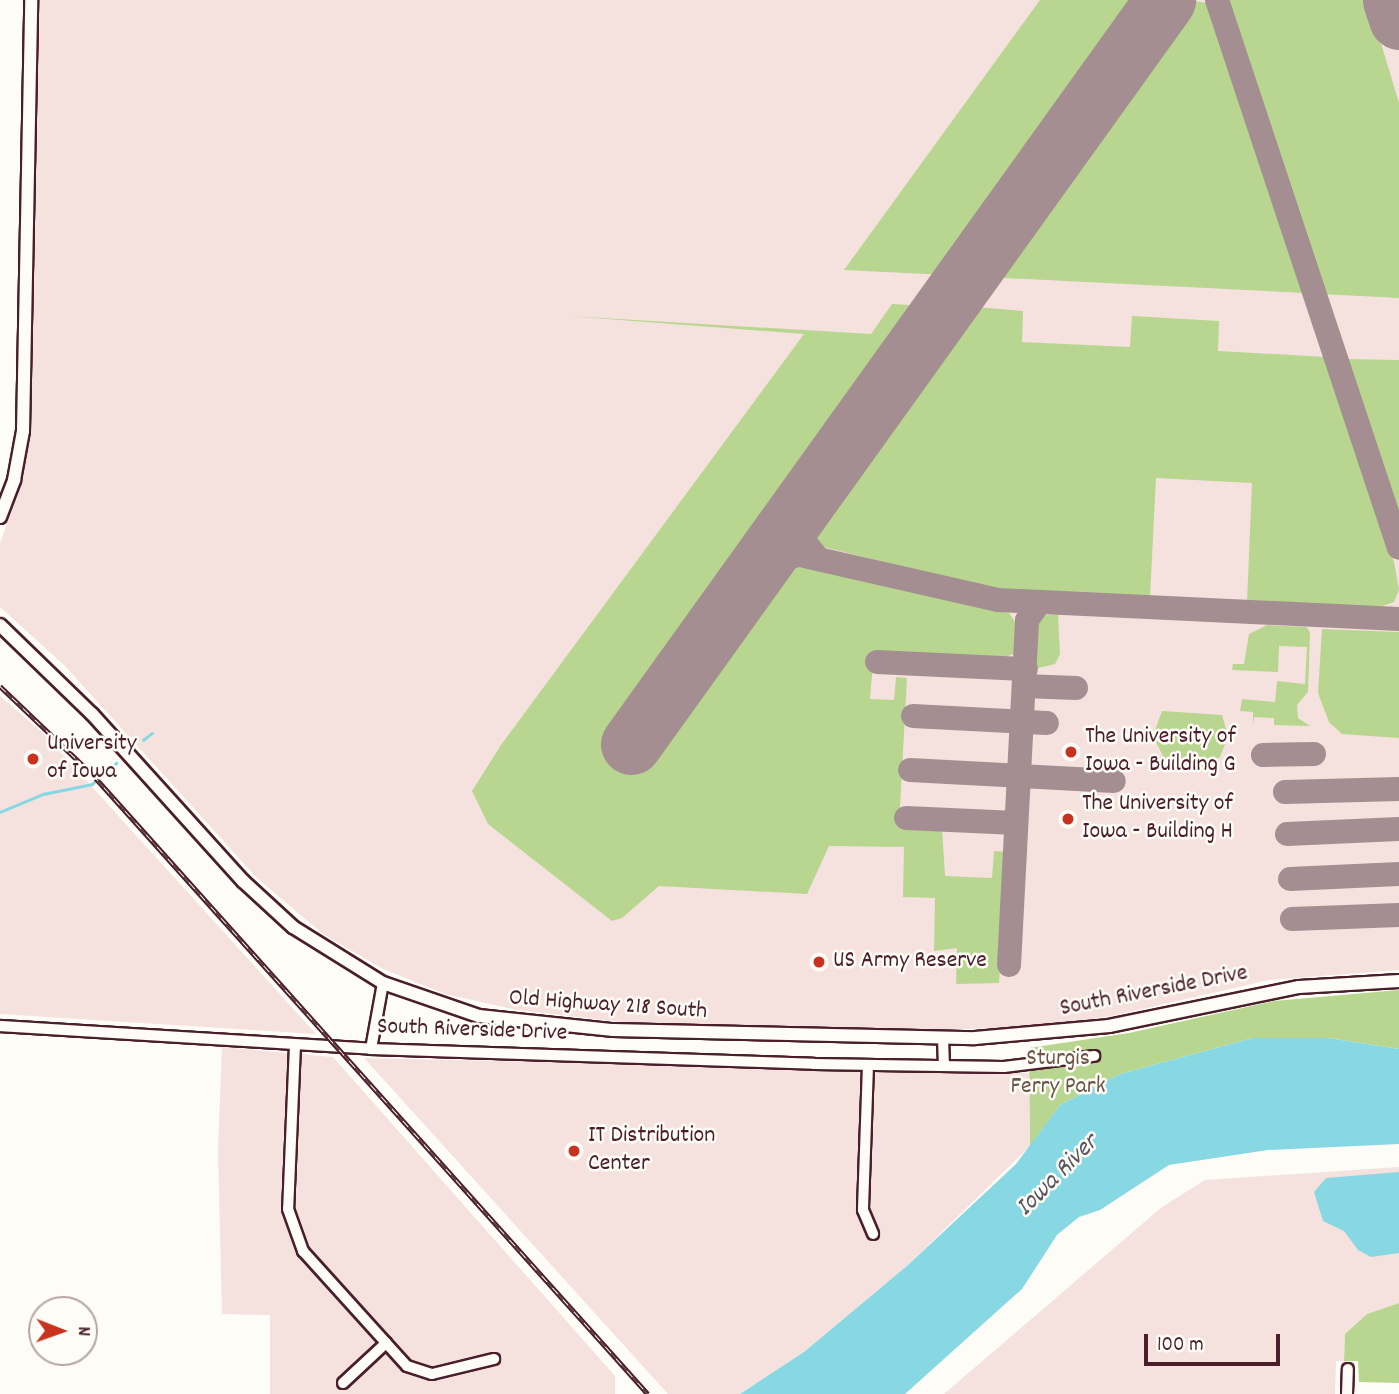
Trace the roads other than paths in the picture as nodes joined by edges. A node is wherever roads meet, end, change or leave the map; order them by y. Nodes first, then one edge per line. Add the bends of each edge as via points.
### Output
1 (31, 0) edge
2 (0, 517) edge
3 (0, 625) edge
4 (1399, 981) edge
5 (383, 983) junction
6 (0, 1026) edge
7 (943, 1038) junction
8 (295, 1045) junction
9 (371, 1049) junction
10 (1094, 1056) dead end
11 (868, 1065) junction
12 (944, 1065) junction
13 (873, 1234) dead end
14 (386, 1343) junction
15 (494, 1359) dead end
16 (1348, 1369) dead end
17 (343, 1382) dead end
18 (1347, 1394) edge

1 - 2 main road via 23,430 18,464
3 - 5 main road, Old Highway 218 South via 92,714 267,904 312,941
4 - 7 main road, South Riverside Drive via 1299,987 1065,1031
5 - 7 main road, Old Highway 218 South via 453,1009 539,1026
5 - 9 street
6 - 8 street, South Riverside Drive
7 - 12 street
8 - 9 street, South Riverside Drive
8 - 14 street via 288,1209 292,1229 306,1255
9 - 11 street, South Riverside Drive
10 - 12 street, South Riverside Drive via 1030,1066
11 - 12 street, South Riverside Drive
11 - 13 street via 863,1210
14 - 15 street via 407,1366 423,1373
14 - 17 street
16 - 18 street

